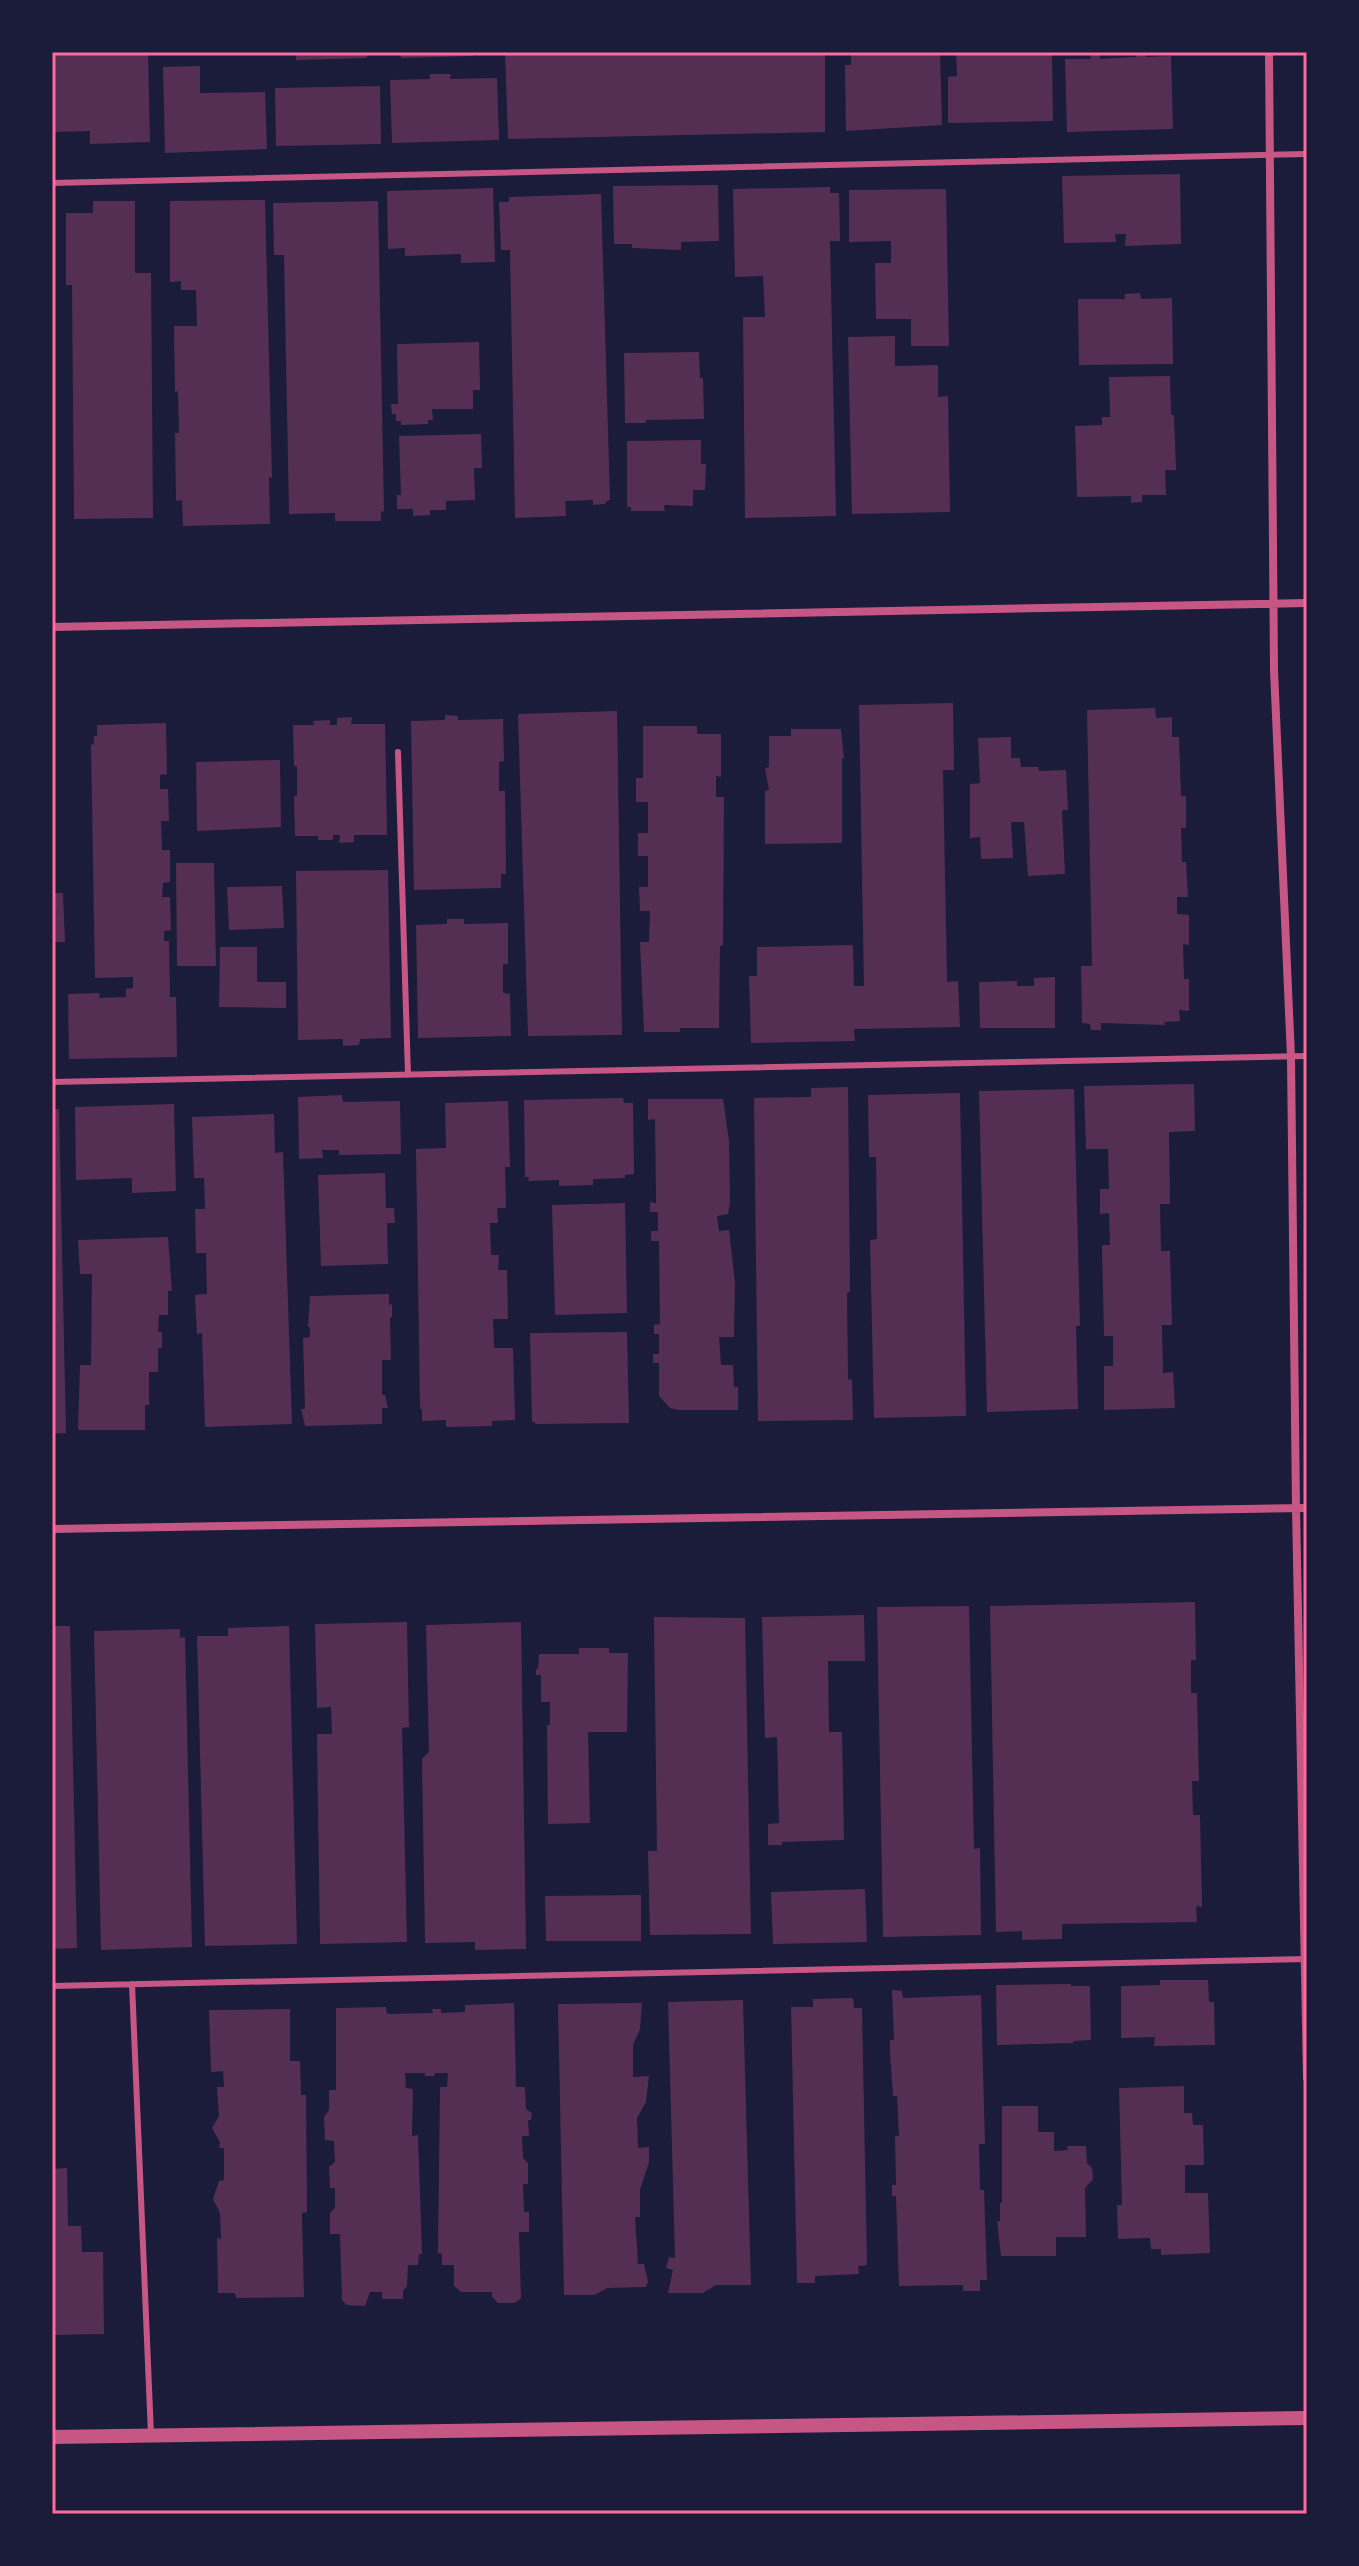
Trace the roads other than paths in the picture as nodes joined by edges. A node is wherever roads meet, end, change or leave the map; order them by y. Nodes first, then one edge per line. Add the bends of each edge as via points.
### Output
1 (1269, 52) edge
2 (1307, 154) edge
3 (1271, 155) junction
4 (52, 183) edge
5 (1273, 603) junction
6 (1307, 603) edge
7 (52, 627) edge
8 (398, 752) dead end
9 (1307, 1056) edge
10 (1291, 1057) junction
11 (408, 1075) junction
12 (52, 1082) edge
13 (1296, 1508) junction
14 (1307, 1508) edge
15 (52, 1529) edge
16 (1306, 1959) edge
17 (132, 1984) junction
18 (52, 1986) edge
19 (1307, 2078) edge
20 (1307, 2418) edge
21 (151, 2435) junction
22 (52, 2437) edge

1 - 3 street
2 - 3 lane
3 - 4 lane
3 - 5 street
5 - 6 street
5 - 7 street
5 - 10 street
8 - 11 lane
9 - 10 lane
10 - 11 lane
10 - 13 street
11 - 12 lane
13 - 14 street
13 - 15 street
13 - 16 street
16 - 17 lane
16 - 19 street
17 - 18 lane
17 - 21 lane
20 - 21 street
21 - 22 street

